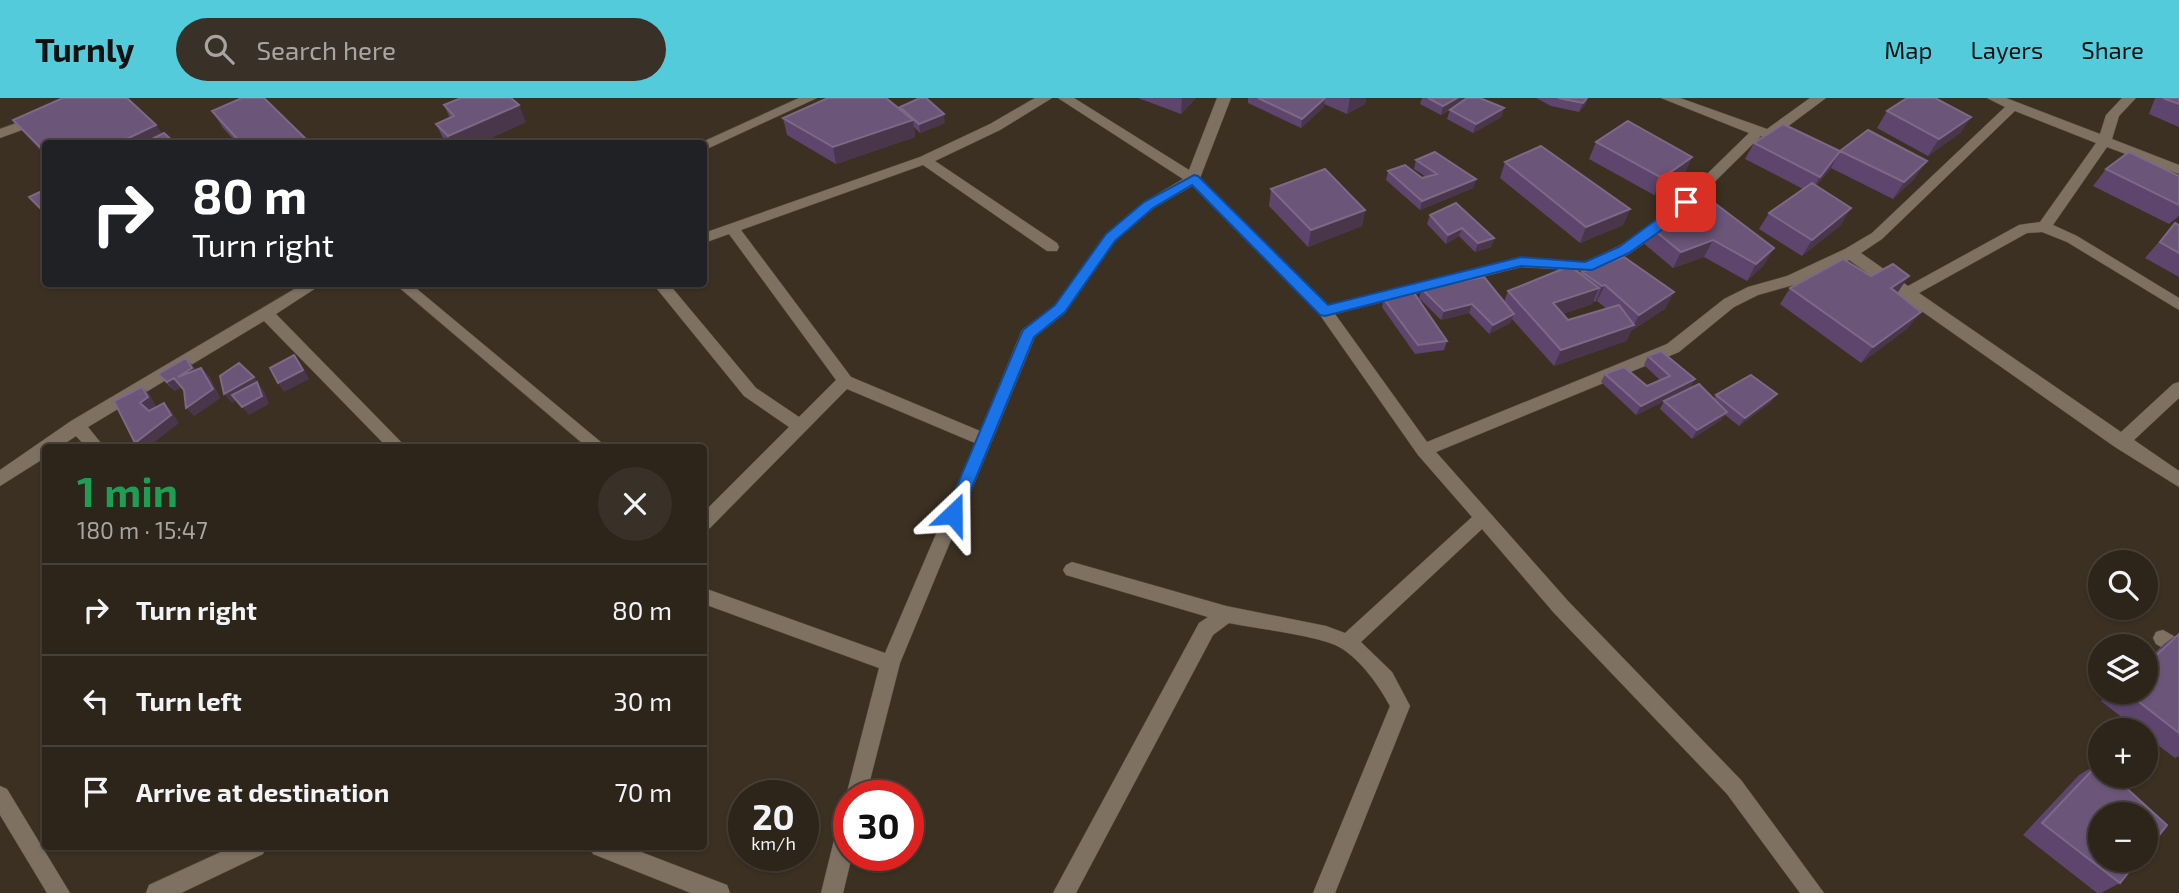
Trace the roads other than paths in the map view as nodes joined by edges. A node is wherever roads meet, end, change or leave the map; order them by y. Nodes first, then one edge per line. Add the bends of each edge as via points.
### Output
1 (810, 98) edge
2 (1045, 98) edge
3 (1065, 98) edge
4 (1224, 98) edge
5 (1668, 98) edge
6 (1819, 98) edge
7 (1994, 98) edge
8 (2129, 98) edge
9 (2013, 106) junction
10 (47, 116) edge
11 (1758, 132) junction
12 (0, 134) edge
13 (2104, 141) junction
14 (707, 144) edge
15 (925, 160) junction
16 (2179, 170) edge
17 (1194, 179) junction
18 (2044, 226) junction
19 (732, 228) junction
20 (707, 237) edge
21 (1052, 247) dead end
22 (1850, 253) junction
23 (309, 287) edge
24 (406, 287) edge
25 (663, 287) edge
26 (1907, 293) junction
27 (2179, 305) edge
28 (1325, 311) junction
29 (264, 312) junction
30 (845, 381) junction
31 (2179, 387) edge
32 (77, 426) junction
33 (800, 426) junction
34 (985, 440) junction
35 (2121, 442) junction
36 (51, 444) edge
37 (93, 444) edge
38 (395, 444) edge
39 (595, 444) edge
40 (42, 450) edge
41 (1424, 450) junction
42 (0, 479) edge
43 (2179, 480) edge
44 (1483, 517) junction
45 (707, 520) edge
46 (1072, 570) dead end
47 (707, 597) edge
48 (1226, 614) junction
49 (2163, 638) dead end
50 (1348, 642) junction
51 (2179, 650) edge
52 (890, 663) junction
53 (860, 780) edge
54 (0, 796) edge
55 (249, 850) edge
56 (609, 850) edge
57 (837, 871) edge
58 (59, 893) edge
59 (157, 893) edge
60 (719, 893) edge
61 (832, 893) edge
62 (1064, 893) edge
63 (1324, 893) edge
64 (1813, 893) edge

1 - 14 street
2 - 15 street
3 - 17 street
4 - 17 street
5 - 11 street
6 - 11 street via 1770,133
7 - 9 street
8 - 13 street via 2113,114
9 - 13 street
9 - 22 street via 1877,236
10 - 12 street
11 - 28 street via 1669,219 1624,250 1587,267 1521,262
13 - 16 street
13 - 18 street
15 - 19 street
15 - 21 street
17 - 28 street
17 - 34 street via 1149,205 1111,237 1060,309 1028,334
18 - 26 street via 2024,229
18 - 27 street
19 - 20 street
19 - 30 street
22 - 26 street
22 - 41 street via 1729,303 1673,348
23 - 29 street
24 - 39 street
25 - 33 street via 750,392
26 - 35 street
28 - 41 street
29 - 32 street
29 - 38 street
30 - 33 street
30 - 34 street
31 - 35 street
32 - 36 street
32 - 37 street
33 - 45 street
34 - 52 street
35 - 43 street
40 - 42 street
41 - 44 street
44 - 50 street
44 - 64 street via 1561,607 1734,787
46 - 48 street
47 - 52 street
48 - 50 street
48 - 62 street via 1206,629
49 - 51 street
50 - 63 street via 1385,678 1400,706
52 - 53 street
54 - 58 street
55 - 59 street
56 - 60 street
57 - 61 street

